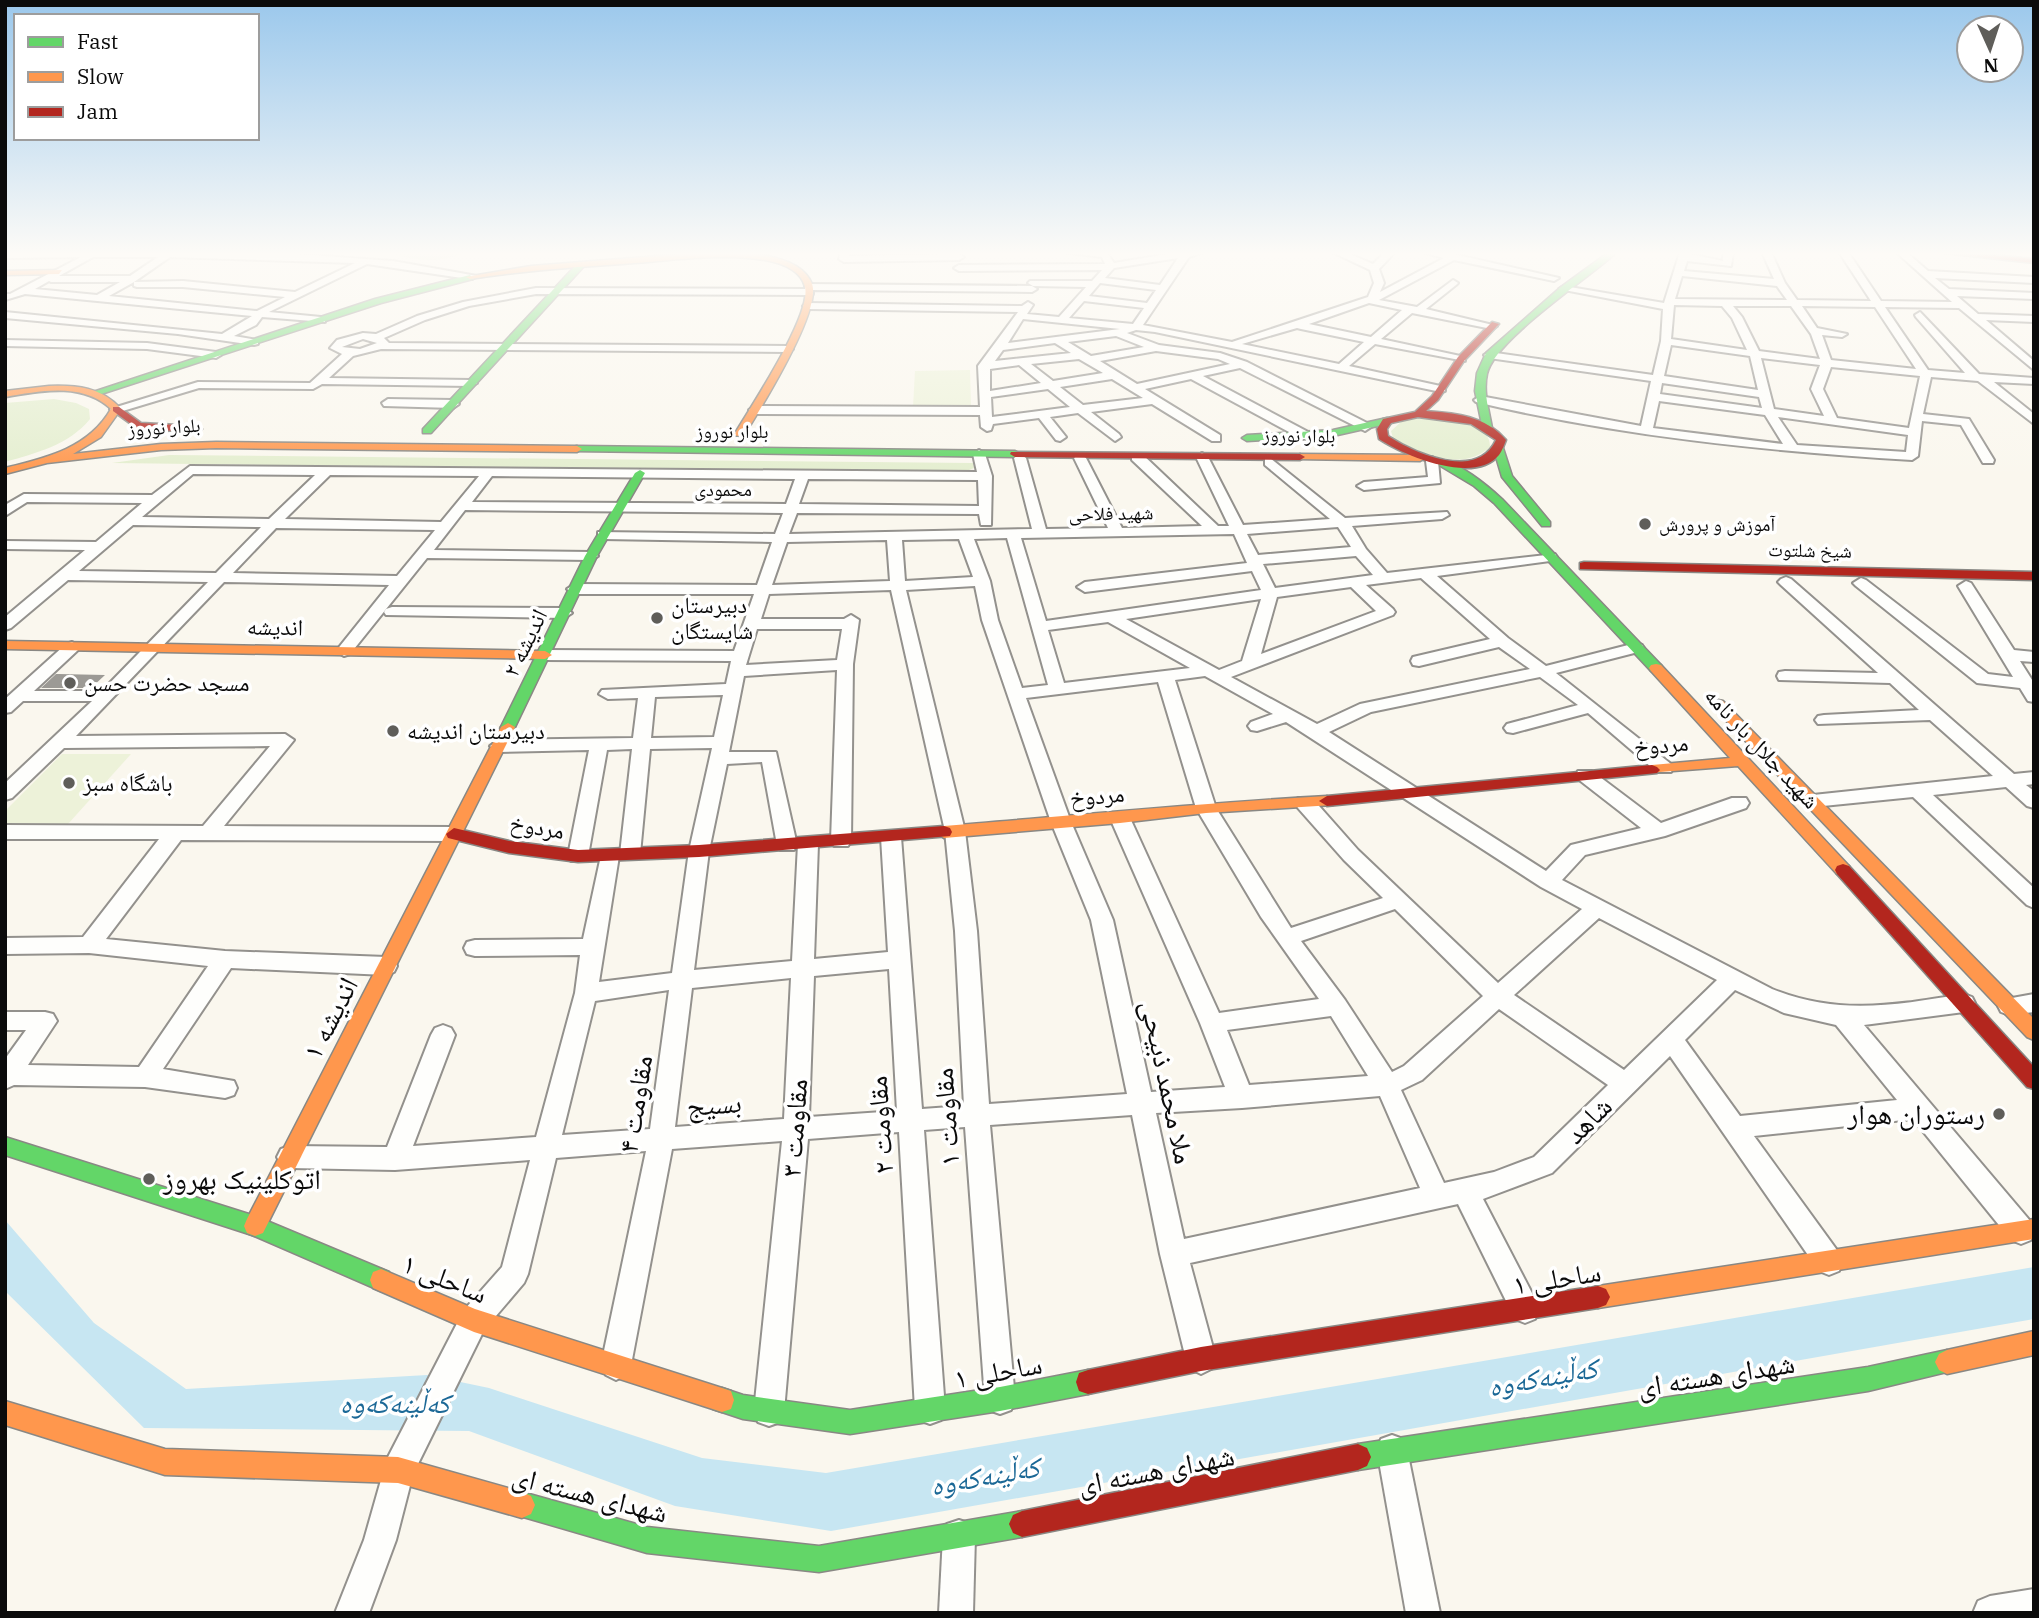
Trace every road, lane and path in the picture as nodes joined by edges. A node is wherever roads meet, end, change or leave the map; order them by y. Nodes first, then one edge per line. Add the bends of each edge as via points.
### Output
1 (1492, 327) edge
2 (129, 328) edge
3 (243, 328) edge
4 (297, 328) edge
5 (302, 328) edge
6 (312, 328) edge
7 (338, 328) edge
8 (409, 328) edge
9 (524, 328) edge
10 (798, 328) edge
11 (798, 328) edge
12 (1012, 328) edge
13 (1134, 328) edge
14 (1139, 328) edge
15 (1287, 328) edge
16 (1308, 328) edge
17 (1390, 328) edge
18 (1518, 328) edge
19 (1667, 328) edge
20 (1742, 328) edge
21 (1812, 328) edge
22 (1837, 328) edge
23 (1893, 328) edge
24 (1932, 328) edge
25 (1987, 328) edge
26 (1815, 331) junction
27 (330, 333) junction
28 (1117, 333) junction
29 (1339, 334) junction
30 (1842, 334) junction
31 (224, 337) junction
32 (1058, 340) junction
33 (378, 341) junction
34 (1371, 341) junction
35 (1666, 341) junction
36 (254, 342) junction
37 (1329, 342) dead end
38 (5, 343) edge
39 (1233, 343) junction
40 (1849, 344) dead end
41 (506, 346) junction
42 (2009, 346) junction
43 (999, 347) junction
44 (1156, 347) junction
45 (2034, 347) edge
46 (788, 349) junction
47 (1319, 351) dead end
48 (350, 353) junction
49 (1280, 354) junction
50 (216, 355) junction
51 (1755, 355) junction
52 (1086, 357) junction
53 (1309, 360) junction
54 (1022, 362) junction
55 (1459, 362) junction
56 (1486, 362) junction
57 (1827, 363) junction
58 (1243, 365) junction
59 (984, 366) junction
60 (1343, 366) junction
61 (2034, 367) edge
62 (1115, 375) junction
63 (1193, 375) junction
64 (1926, 375) junction
65 (1979, 378) junction
66 (1656, 380) junction
67 (2034, 381) edge
68 (316, 383) junction
69 (471, 383) junction
70 (1051, 385) junction
71 (1135, 388) junction
72 (1441, 389) junction
73 (95, 393) junction
74 (5, 394) edge
75 (1764, 394) junction
76 (985, 396) junction
77 (1655, 397) junction
78 (1155, 400) junction
79 (1480, 400) junction
80 (388, 403) dead end
81 (453, 404) junction
82 (116, 409) junction
83 (760, 410) junction
84 (1080, 410) junction
85 (1769, 412) junction
86 (1042, 414) junction
87 (1418, 414) junction
88 (1916, 418) junction
89 (1832, 420) junction
90 (2034, 420) edge
91 (1387, 421) junction
92 (987, 427) junction
93 (1365, 427) junction
94 (1487, 428) junction
95 (185, 429) junction
96 (427, 431) junction
97 (1646, 431) junction
98 (1914, 432) junction
99 (746, 435) junction
100 (864, 436) dead end
101 (1306, 436) junction
102 (1036, 437) dead end
103 (1073, 437) junction
104 (1121, 437) joint
105 (1178, 438) dead end
106 (1216, 438) junction
107 (161, 447) junction
108 (1793, 449) junction
109 (1499, 450) junction
110 (979, 454) junction
111 (1137, 457) dead end
112 (1202, 457) dead end
113 (1020, 458) dead end
114 (1080, 458) dead end
115 (44, 460) junction
116 (1988, 460) dead end
117 (1432, 461) junction
118 (1270, 462) dead end
119 (5, 471) edge
120 (327, 471) junction
121 (489, 472) junction
122 (640, 473) junction
123 (803, 474) junction
124 (985, 476) junction
125 (1510, 481) junction
126 (1478, 484) junction
127 (1364, 486) dead end
128 (153, 499) junction
129 (461, 506) junction
130 (791, 508) junction
131 (619, 509) junction
132 (985, 510) junction
133 (5, 512) edge
134 (1442, 515) dead end
135 (129, 521) junction
136 (1343, 523) junction
137 (272, 524) junction
138 (445, 526) junction
139 (1214, 530) junction
140 (1238, 530) junction
141 (1117, 532) junction
142 (1040, 533) junction
143 (1553, 533) dead end
144 (986, 534) junction
145 (1013, 534) junction
146 (603, 535) junction
147 (965, 535) junction
148 (894, 536) junction
149 (780, 538) junction
150 (5, 545) edge
151 (100, 546) junction
152 (1360, 551) junction
153 (1570, 551) dead end
154 (423, 554) junction
155 (591, 556) junction
156 (1550, 557) junction
157 (1255, 563) junction
158 (1584, 566) junction
159 (1424, 573) junction
160 (65, 575) junction
161 (2034, 576) edge
162 (220, 578) junction
163 (1384, 579) junction
164 (401, 581) junction
165 (982, 581) junction
166 (1354, 582) junction
167 (1786, 582) junction
168 (1861, 583) junction
169 (899, 586) junction
170 (1966, 586) junction
171 (1086, 587) dead end
172 (2034, 588) edge
173 (575, 589) junction
174 (762, 590) junction
175 (1270, 593) junction
176 (5, 606) edge
177 (28, 606) junction
178 (392, 612) dead end
179 (564, 613) junction
180 (1111, 617) junction
181 (751, 624) junction
182 (5, 625) edge
183 (1038, 627) junction
184 (1502, 641) junction
185 (5, 645) edge
186 (72, 647) junction
187 (153, 648) junction
188 (1636, 648) junction
189 (344, 651) junction
190 (545, 655) junction
191 (2009, 655) junction
192 (2034, 657) edge
193 (1419, 661) dead end
194 (739, 664) junction
195 (845, 664) junction
196 (1248, 666) junction
197 (1541, 672) junction
198 (1213, 674) junction
199 (1166, 676) junction
200 (1785, 676) dead end
201 (1895, 678) junction
202 (1057, 688) junction
203 (733, 689) junction
204 (2029, 690) edge
205 (647, 693) junction
206 (608, 694) dead end
207 (1016, 694) junction
208 (1710, 695) dead end
209 (107, 696) junction
210 (12, 702) edge
211 (1591, 707) junction
212 (1935, 714) junction
213 (1289, 715) junction
214 (1824, 720) dead end
215 (1257, 726) dead end
216 (1513, 728) dead end
217 (1316, 732) junction
218 (59, 742) junction
219 (643, 743) junction
220 (599, 744) junction
221 (499, 746) junction
222 (722, 750) junction
223 (1744, 761) junction
224 (1664, 768) junction
225 (1585, 775) junction
226 (2034, 778) edge
227 (2010, 781) junction
228 (8, 789) edge
229 (1917, 790) junction
230 (1407, 792) junction
231 (1813, 801) junction
232 (2034, 802) edge
233 (1305, 803) junction
234 (1739, 803) dead end
235 (1206, 808) junction
236 (1120, 818) junction
237 (1060, 822) junction
238 (955, 831) junction
239 (1658, 831) junction
240 (5, 832) edge
241 (175, 833) junction
242 (208, 833) junction
243 (454, 834) junction
244 (891, 837) junction
245 (841, 841) junction
246 (797, 844) junction
247 (699, 851) junction
248 (620, 855) junction
249 (578, 856) junction
250 (1548, 882) junction
251 (1399, 900) junction
252 (2034, 900) edge
253 (1597, 907) junction
254 (1286, 938) junction
255 (89, 945) junction
256 (592, 947) junction
257 (8, 948) edge
258 (475, 948) dead end
259 (901, 959) junction
260 (225, 960) junction
261 (386, 966) junction
262 (804, 968) junction
263 (1733, 978) junction
264 (682, 980) junction
265 (586, 993) junction
266 (1499, 997) junction
267 (1964, 1003) junction
268 (2034, 1003) edge
269 (1337, 1006) junction
270 (2009, 1006) junction
271 (1844, 1018) junction
272 (5, 1021) edge
273 (1212, 1023) junction
274 (2034, 1032) edge
275 (443, 1035) dead end
276 (1671, 1039) junction
277 (7, 1077) edge
278 (145, 1077) junction
279 (2034, 1081) edge
280 (1625, 1083) junction
281 (1387, 1085) junction
282 (225, 1088) dead end
283 (1241, 1098) junction
284 (1142, 1105) junction
285 (1918, 1108) junction
286 (977, 1116) junction
287 (912, 1120) junction
288 (1734, 1127) junction
289 (796, 1130) junction
290 (661, 1139) junction
291 (5, 1146) edge
292 (546, 1146) junction
293 (290, 1157) junction
294 (395, 1159) junction
295 (1465, 1191) junction
296 (1438, 1198) junction
297 (256, 1226) junction
298 (2027, 1230) edge
299 (1174, 1254) junction
300 (1829, 1262) junction
301 (1525, 1309) junction
302 (474, 1320) junction
303 (2034, 1343) edge
304 (1201, 1359) junction
305 (616, 1364) junction
306 (1000, 1399) junction
307 (930, 1409) junction
308 (769, 1411) junction
309 (5, 1413) edge
310 (1392, 1450) junction
311 (398, 1470) junction
312 (959, 1536) junction
313 (2034, 1606) edge
314 (352, 1613) edge
315 (956, 1613) edge
316 (1423, 1613) edge
317 (1990, 1613) edge

1 - 55 main road
2 - 31 street
3 - 31 street
4 - 36 main road
5 - 27 main road
6 - 27 street
7 - 27 main road
8 - 33 street
9 - 41 main road
10 - 46 main road
11 - 83 main road
12 - 43 street
13 - 28 street
14 - 39 street
15 - 39 street
16 - 29 street
17 - 34 street
18 - 56 main road
19 - 35 street
20 - 51 street
21 - 26 street
22 - 30 street
23 - 64 street
24 - 65 street
25 - 42 street
26 - 30 street
26 - 57 street
27 - 33 street
27 - 48 street via 335,348
28 - 32 street
28 - 44 street
29 - 34 street
29 - 37 street
30 - 40 street
31 - 36 street
32 - 43 street
32 - 52 street
33 - 41 street
33 - 48 street
34 - 55 street
34 - 60 street
35 - 51 street
35 - 66 street
36 - 50 main road
38 - 50 street via 147,346
39 - 49 street
41 - 46 street
41 - 69 main road
42 - 45 street
42 - 61 street
43 - 59 street
44 - 52 street
44 - 58 street via 1220,356
46 - 83 main road
47 - 53 street
48 - 68 street
49 - 53 street
49 - 58 street
50 - 73 main road
51 - 57 street
51 - 75 street
52 - 54 street
52 - 62 street
53 - 60 street
54 - 59 street
54 - 70 street
55 - 56 main road
55 - 72 main road
56 - 66 street
56 - 79 main road
57 - 64 street
57 - 89 street via 1817,389
58 - 63 street
58 - 93 street
59 - 76 street
60 - 72 street
62 - 70 street
62 - 71 street
63 - 71 street
63 - 101 street
64 - 65 street
64 - 88 street
65 - 67 street
65 - 90 street
66 - 75 street
66 - 77 street
68 - 69 street
68 - 82 street via 198,385
69 - 81 main road
70 - 76 street
70 - 84 street
71 - 78 street
72 - 87 main road
73 - 74 main road
73 - 82 main road, بلوار نوروز via 110,400
75 - 85 street
76 - 92 street
77 - 85 street
77 - 97 street
78 - 84 street
78 - 106 street
79 - 94 main road
79 - 97 street
80 - 81 street
81 - 96 main road
82 - 95 main road, بلوار نوروز via 138,426
82 - 115 main road via 109,425 99,433
83 - 92 street
83 - 99 main road
84 - 86 street
84 - 104 street
85 - 89 street
85 - 108 street
86 - 92 street
86 - 103 street
87 - 91 main road, بلوار نوروز
87 - 94 main road, بلوار نوروز via 1455,417
88 - 98 street
88 - 116 street via 1965,422
89 - 98 street
91 - 93 main road, بلوار نوروز
91 - 117 main road, شهید جلال بار نامه via 1383,437 1403,453
93 - 101 main road, بلوار نوروز
94 - 109 main road via 1500,443
95 - 96 main road, بلوار نوروز
95 - 107 main road via 158,438 155,441
96 - 99 main road, بلوار نوروز
97 - 108 street
98 - 108 street via 1912,456
99 - 100 main road, بلوار نوروز
101 - 106 main road, بلوار نوروز
102 - 103 main road
103 - 104 main road
105 - 106 main road, بلوار نوروز
107 - 110 main road, بلوار نوروز
107 - 115 main road, بلوار نوروز
109 - 117 main road, بلوار نوروز via 1473,462
109 - 125 main road
110 - 117 main road, بلوار نوروز
110 - 124 street
111 - 139 street
112 - 140 street
113 - 142 street
114 - 141 street
115 - 119 main road
117 - 126 main road, شهید جلال بار نامه
117 - 127 street via 1435,480
118 - 136 street
120 - 121 street
120 - 128 street via 190,470
120 - 137 street
121 - 122 street
121 - 129 street
122 - 123 street
122 - 131 main road, اندیشه ۲
123 - 124 street
123 - 130 street, مقاومت ۴
124 - 132 street
125 - 126 main road via 1485,478
125 - 143 main road
126 - 156 main road, شهید جلال بار نامه
128 - 133 street via 24,498
128 - 135 street
129 - 131 street, محمودی
129 - 138 street
130 - 131 street, محمودی
130 - 132 street, محمودی
130 - 149 street, مقاومت ۴
131 - 146 main road, اندیشه ۲
132 - 144 street
134 - 136 street, شهید فلاحی
135 - 137 street
135 - 151 street
136 - 140 street, شهید فلاحی
136 - 152 street
137 - 138 street
137 - 162 street
138 - 154 street
139 - 140 street, شهید فلاحی
139 - 141 street, شهید فلاحی
140 - 157 street
141 - 142 street, شهید فلاحی
142 - 145 street, شهید فلاحی
144 - 145 street, شهید فلاحی
144 - 147 street, شهید فلاحی
145 - 183 street
146 - 149 street
146 - 155 main road, اندیشه ۲
147 - 148 street, شهید فلاحی
147 - 165 street
148 - 149 street, شهید فلاحی
148 - 169 street, مقاومت ۱
149 - 174 street, مقاومت ۴
150 - 151 street
151 - 160 street
152 - 157 street
152 - 163 street
153 - 158 main road
154 - 155 street
154 - 164 street
155 - 173 main road, اندیشه ۲
156 - 159 street
156 - 188 main road, شهید جلال بار نامه
157 - 171 street
157 - 175 street
158 - 161 main road, شیخ شلتوت
158 - 167 main road, شیخ شلتوت via 1598,580
159 - 163 street
159 - 184 street
160 - 162 street
160 - 177 street
162 - 164 street
162 - 187 street
163 - 166 street
164 - 189 street
165 - 169 street
165 - 207 street via 990,620
166 - 175 street
166 - 196 street via 1387,612
167 - 168 main road, شیخ شلتوت
167 - 201 street
168 - 170 main road, شیخ شلتوت
168 - 204 street via 1983,679
169 - 174 street
169 - 238 street, مقاومت ۱
170 - 172 main road, شیخ شلتوت
170 - 191 street
173 - 174 street
173 - 179 main road, اندیشه ۲
174 - 181 street, مقاومت ۴
175 - 180 street
175 - 196 street
176 - 177 street
177 - 182 street
178 - 179 street
179 - 190 main road, اندیشه ۲
180 - 183 street
180 - 198 street
181 - 194 street, مقاومت ۴
181 - 195 street via 851,622
183 - 202 street
184 - 193 street
184 - 197 street
185 - 186 main road, اندیشه
186 - 187 main road, اندیشه
186 - 210 street
187 - 189 main road, اندیشه
187 - 209 street
188 - 197 street
188 - 223 main road, شهید جلال بار نامه
189 - 190 main road, اندیشه
190 - 194 street
190 - 221 main road, اندیشه ۲
191 - 192 street
191 - 204 street
194 - 195 street
194 - 203 street, مقاومت ۴
195 - 245 street
196 - 198 street
197 - 211 street
197 - 217 street via 1366,708
198 - 199 street
198 - 213 street
199 - 202 street
199 - 235 street
200 - 201 street
201 - 212 street
202 - 207 street
203 - 205 street
203 - 222 street, مقاومت ۴
205 - 206 street
205 - 219 street
207 - 237 street, ملا محمد ذبیحی
208 - 231 main road, شهید جلال بار نامه
209 - 210 street
209 - 218 street
211 - 216 street
211 - 224 street
212 - 214 street
212 - 227 street
213 - 215 street
213 - 217 street
217 - 230 street
218 - 228 street
218 - 242 street via 285,740
219 - 220 street
219 - 222 street
219 - 248 street
220 - 221 street
220 - 249 street
221 - 243 main road, اندیشه ۲
222 - 246 street, مقاومت ۳ via 770,756
222 - 247 street, مقاومت ۴
223 - 224 main road, مردوخ
223 - 267 main road, شهید جلال بار نامه
224 - 225 main road, مردوخ
225 - 230 main road, مردوخ
225 - 239 street
226 - 227 street
227 - 229 street
227 - 232 street
229 - 231 street
229 - 252 street
230 - 233 main road, مردوخ
230 - 250 street
231 - 270 main road, شهید جلال بار نامه
233 - 235 main road, مردوخ
233 - 251 street
234 - 239 street
235 - 236 main road, مردوخ
235 - 254 street
236 - 237 main road, مردوخ
236 - 273 street
237 - 238 main road, مردوخ
237 - 284 street, ملا محمد ذبیحی via 1102,920
238 - 244 main road, مردوخ
238 - 286 street, مقاومت ۱ via 967,931
239 - 250 street via 1578,850
240 - 241 street
241 - 242 street
241 - 255 street
242 - 243 street
243 - 249 main road, مردوخ
243 - 261 main road, اندیشه ۱
244 - 245 main road, مردوخ
244 - 259 street, مقاومت ۲
245 - 246 main road, مردوخ
246 - 247 main road, مردوخ
246 - 262 street, مقاومت ۳
247 - 248 main road, مردوخ
247 - 264 street, مقاومت ۴
248 - 249 main road, مردوخ
248 - 256 street
250 - 253 street
251 - 254 street
251 - 266 street
253 - 263 street
253 - 266 street
254 - 269 street
255 - 257 street
255 - 260 street
256 - 258 street
256 - 265 street
259 - 262 street
259 - 287 street, مقاومت ۲
260 - 261 street
260 - 278 street
261 - 293 main road, اندیشه ۱
262 - 264 street
262 - 289 street, مقاومت ۳
263 - 271 street via 1784,1006
263 - 276 street, شاهد
264 - 265 street
264 - 290 street, مقاومت ۴
265 - 292 street
266 - 280 street
266 - 281 street via 1413,1073
267 - 271 street
267 - 279 main road, شهید جلال بار نامه
268 - 270 street
269 - 273 street
269 - 281 street
270 - 274 main road, شهید جلال بار نامه
271 - 285 street
272 - 277 street via 45,1021
273 - 283 street
275 - 294 street
276 - 280 street, شاهد
276 - 288 street
277 - 278 street
278 - 282 street
280 - 295 street, شاهد via 1543,1165
281 - 283 street, بسیج
281 - 296 street
283 - 284 street, بسیج
284 - 286 street, بسیج
284 - 299 street, ملا محمد ذبیحی
285 - 288 street
285 - 298 street
286 - 287 street, بسیج
286 - 306 street, مقاومت ۱
287 - 289 street, بسیج
287 - 307 street, مقاومت ۲
288 - 300 street
289 - 290 street, بسیج
289 - 308 street, مقاومت ۳
290 - 292 street, بسیج
290 - 305 street, مقاومت ۴
291 - 297 main road, ساحلی ۱
292 - 294 street, بسیج
292 - 302 street via 514,1273
293 - 294 street, بسیج
293 - 297 main road, اندیشه ۱
295 - 296 street, شاهد
295 - 301 street
296 - 299 street, شاهد
297 - 302 main road, ساحلی ۱
298 - 300 main road, ساحلی ۱
299 - 304 street, ملا محمد ذبیحی
300 - 301 main road, ساحلی ۱
301 - 304 main road, ساحلی ۱
302 - 305 main road, ساحلی ۱
302 - 311 street
303 - 310 main road, شهدای هسته ای via 1868,1379
304 - 306 main road, ساحلی ۱
305 - 308 main road, ساحلی ۱ via 743,1407
306 - 307 main road, ساحلی ۱
307 - 308 main road, ساحلی ۱ via 850,1422
309 - 311 main road, شهدای هسته ای via 165,1462
310 - 312 main road, شهدای هسته ای
310 - 316 street
311 - 312 main road, شهدای هسته ای via 660,1542 819,1559
311 - 314 street via 380,1540
312 - 315 street
313 - 317 street

